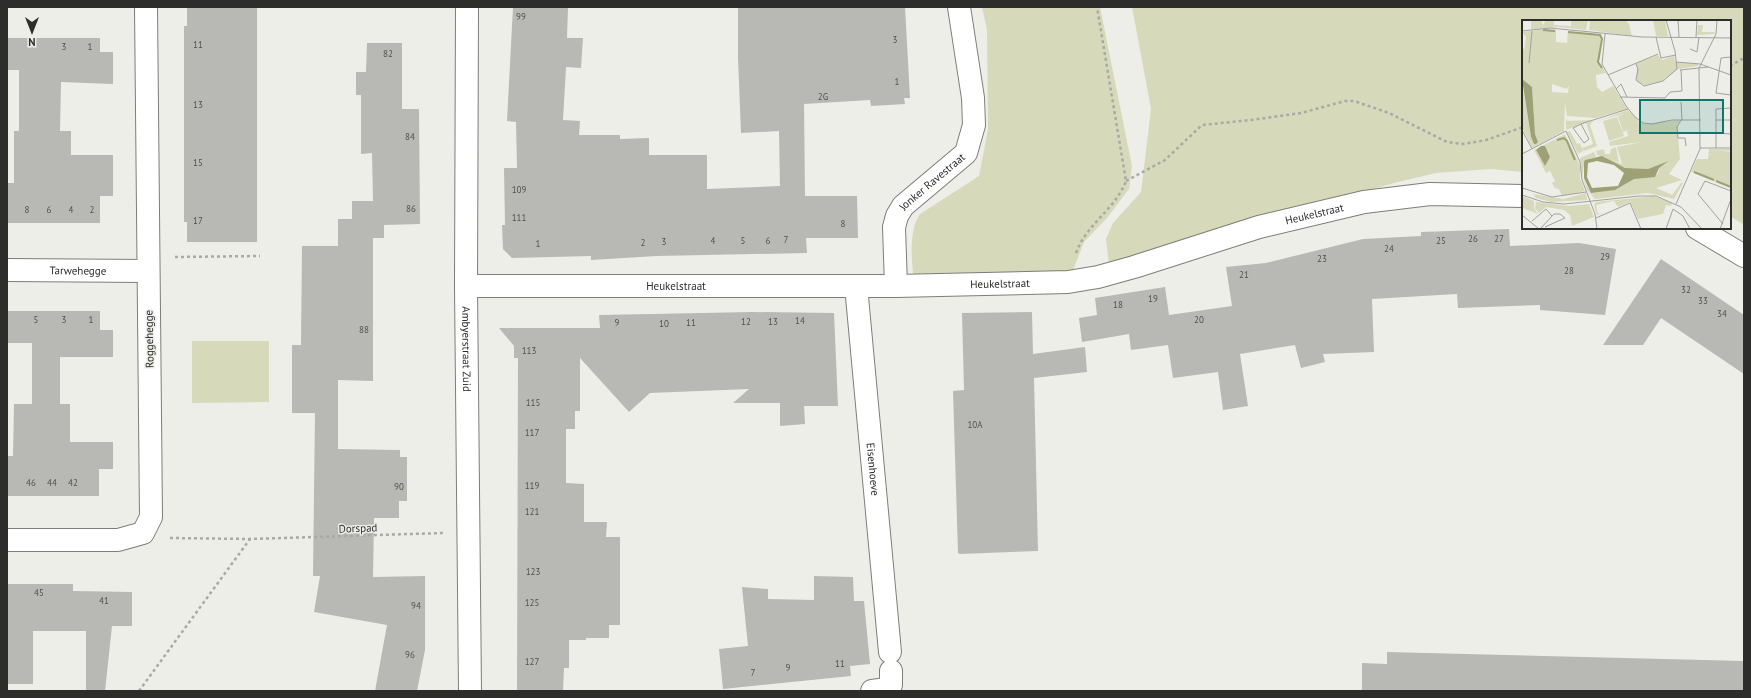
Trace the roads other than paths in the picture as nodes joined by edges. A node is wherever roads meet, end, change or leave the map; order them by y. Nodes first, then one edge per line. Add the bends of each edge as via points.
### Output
1 (146, 7) edge
2 (467, 7) edge
3 (959, 7) edge
4 (1522, 196) edge
5 (1700, 229) edge
6 (1721, 235) edge
7 (1744, 256) edge
8 (148, 264) junction
9 (7, 270) edge
10 (466, 286) junction
11 (856, 286) junction
12 (896, 286) junction
13 (7, 540) edge
14 (470, 691) edge
15 (872, 691) edge

1 - 8 street, Roggehegge
2 - 10 street, Ambyerstraat Zuid
3 - 12 street, Jonker Ravestraat via 973,98 974,125 966,153 903,206 897,216 894,227
4 - 12 street, Heukelstraat via 1430,194 1364,202 1258,227 1134,267 1068,282
5 - 6 street
6 - 7 street
8 - 9 street, Tarwehegge
8 - 13 street, Roggehegge via 151,517 143,533 118,540
10 - 11 street, Heukelstraat
10 - 14 street, Ambyerstraat Zuid
11 - 12 street, Heukelstraat
11 - 15 street, Eisenhoeve via 891,685 887,689

